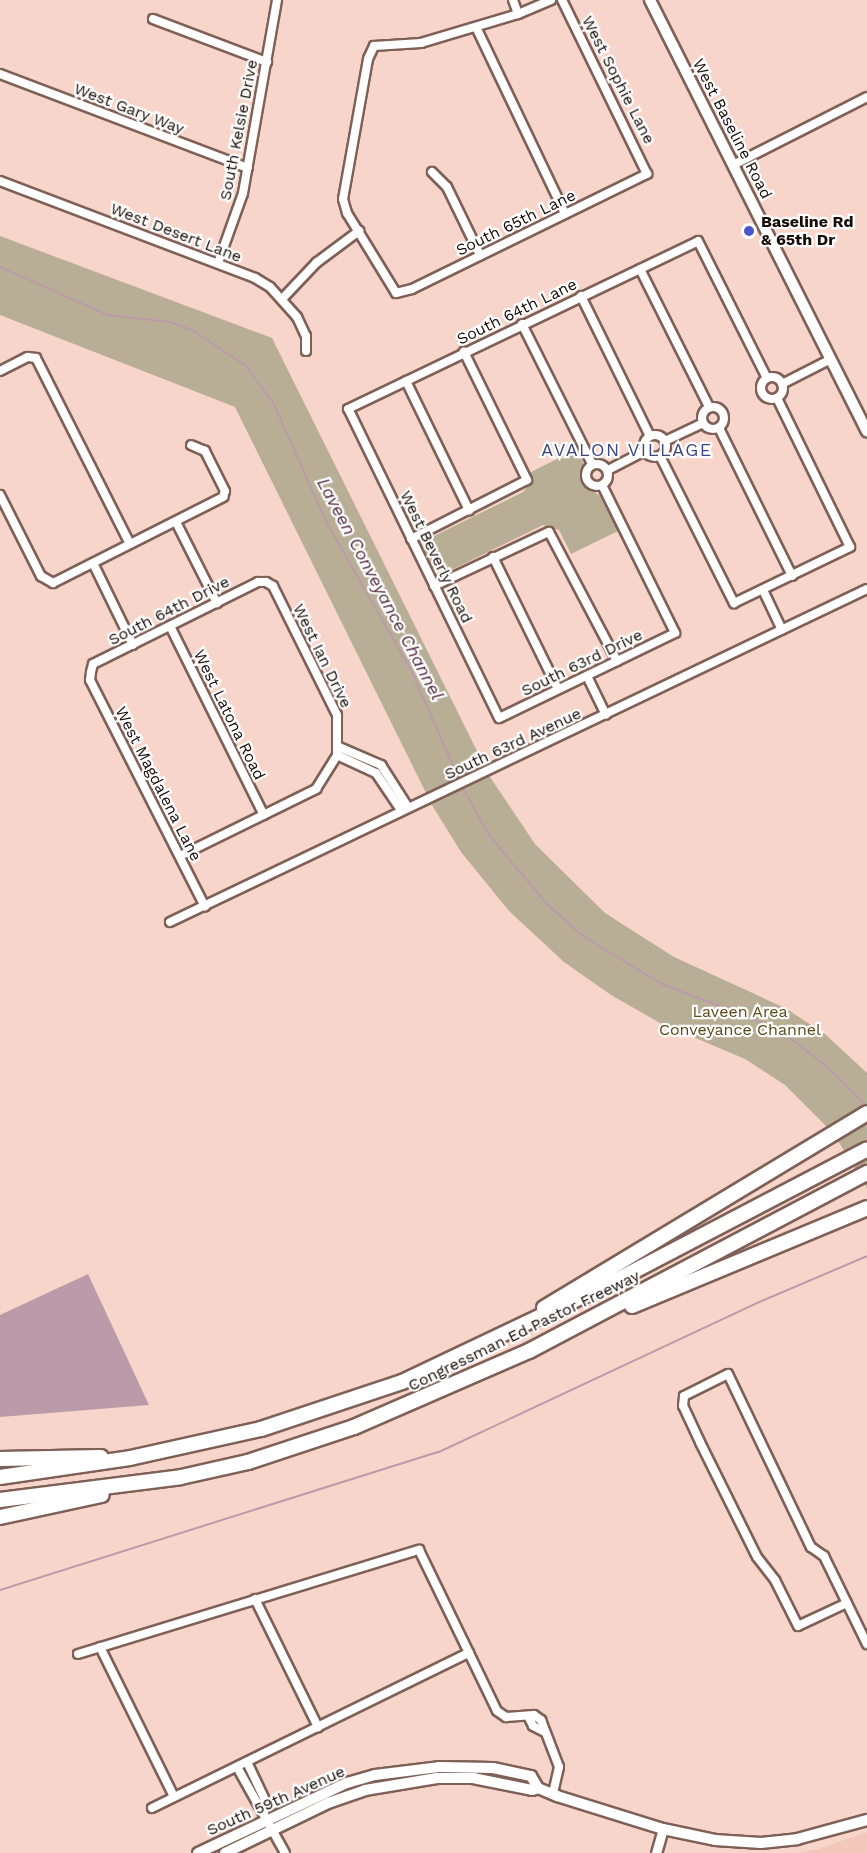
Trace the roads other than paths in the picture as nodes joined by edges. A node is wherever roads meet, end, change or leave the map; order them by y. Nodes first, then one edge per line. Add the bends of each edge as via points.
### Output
1 (277, 0) edge
2 (513, 0) edge
3 (551, 0) edge
4 (562, 0) edge
5 (651, 0) edge
6 (518, 14) junction
7 (153, 19) dead end
8 (476, 27) junction
9 (267, 62) junction
10 (0, 74) edge
11 (867, 97) edge
12 (733, 165) junction
13 (248, 168) junction
14 (432, 172) dead end
15 (647, 174) joint
16 (0, 181) edge
17 (565, 214) junction
18 (359, 231) junction
19 (480, 255) junction
20 (218, 263) junction
21 (640, 269) junction
22 (581, 296) junction
23 (282, 299) junction
24 (522, 324) junction
25 (306, 351) dead end
26 (464, 352) junction
27 (831, 359) junction
28 (0, 371) edge
29 (767, 378) junction
30 (405, 381) junction
31 (782, 384) junction
32 (777, 398) junction
33 (709, 407) junction
34 (348, 409) joint
35 (703, 423) junction
36 (719, 428) junction
37 (867, 431) edge
38 (650, 436) junction
39 (665, 441) junction
40 (192, 445) dead end
41 (645, 451) junction
42 (660, 456) junction
43 (592, 464) junction
44 (608, 470) junction
45 (602, 485) junction
46 (1, 498) edge
47 (469, 510) junction
48 (176, 522) junction
49 (411, 539) junction
50 (130, 544) junction
51 (493, 557) junction
52 (93, 563) junction
53 (792, 576) junction
54 (266, 582) joint
55 (434, 585) junction
56 (867, 589) edge
57 (763, 590) junction
58 (217, 603) junction
59 (170, 627) junction
60 (782, 630) junction
61 (134, 645) junction
62 (617, 661) junction
63 (91, 672) joint
64 (587, 676) junction
65 (558, 689) junction
66 (606, 715) junction
67 (500, 718) joint
68 (338, 751) junction
69 (405, 809) junction
70 (264, 815) junction
71 (180, 856) junction
72 (205, 907) junction
73 (170, 922) dead end
74 (863, 1115) edge
75 (867, 1149) edge
76 (867, 1173) edge
77 (867, 1208) edge
78 (516, 1329) junction
79 (529, 1351) junction
80 (130, 1458) junction
81 (0, 1459) edge
82 (0, 1477) edge
83 (151, 1483) junction
84 (0, 1500) edge
85 (0, 1517) edge
86 (255, 1599) junction
87 (847, 1603) junction
88 (867, 1644) edge
89 (100, 1647) junction
90 (469, 1653) junction
91 (78, 1654) dead end
92 (318, 1727) junction
93 (247, 1762) junction
94 (237, 1767) junction
95 (553, 1794) junction
96 (174, 1797) junction
97 (152, 1808) dead end
98 (867, 1820) edge
99 (268, 1821) junction
100 (663, 1829) junction
101 (198, 1853) edge
102 (225, 1853) edge
103 (285, 1853) edge
104 (657, 1853) edge

1 - 9 street, South Kelsie Drive
2 - 6 street
3 - 6 street
4 - 15 street, West Sophie Lane
5 - 12 main road, West Baseline Road
6 - 8 street
7 - 9 street
8 - 17 street
8 - 18 street via 421,43 374,46 368,59 343,199
9 - 13 street, South Kelsie Drive
10 - 13 street, West Gary Way
11 - 12 street
12 - 27 main road, West Baseline Road
13 - 20 street, South Kelsie Drive
14 - 19 street via 447,187
15 - 17 street, South 65th Lane
16 - 20 street, West Desert Lane
17 - 19 street, South 65th Lane
18 - 19 street, South 65th Lane via 396,293
18 - 23 street via 316,263
20 - 23 street, West Desert Lane via 255,278
21 - 22 street, South 64th Lane
21 - 29 street, South 64th Lane via 698,241
21 - 33 street
22 - 24 street, South 64th Lane
22 - 38 street
23 - 25 street, West Desert Lane via 306,336
24 - 26 street, South 64th Lane
24 - 43 street
26 - 30 street, South 64th Lane
26 - 47 street via 527,480
27 - 31 street
27 - 37 main road, West Baseline Road
28 - 50 street via 28,357 36,358
29 - 31 street
29 - 32 street via 761,386 763,394
30 - 34 street, South 64th Lane
30 - 47 street
31 - 32 street
32 - 53 street via 850,547
33 - 35 street via 703,412
33 - 36 street via 723,411 724,422
34 - 49 street, West Beverly Road
35 - 36 street via 712,429
35 - 39 street
36 - 53 street
38 - 39 street via 661,436
38 - 41 street via 644,444
39 - 42 street via 665,451
40 - 48 street via 205,451 225,491 223,497
41 - 42 street via 650,456
41 - 44 street
42 - 57 street via 734,603
43 - 44 street via 599,463
43 - 45 street via 586,478 593,485
44 - 45 street via 609,477
45 - 62 street, South 63rd Drive via 675,633
46 - 52 street via 47,583
47 - 49 street
48 - 50 street
48 - 58 street
49 - 55 street, West Beverly Road
50 - 52 street
51 - 55 street
51 - 62 street via 549,532
51 - 65 street
52 - 61 street
53 - 57 street
54 - 58 street, South 64th Drive via 258,582
54 - 68 street, West Ian Drive via 273,586 337,715
55 - 67 street, West Beverly Road
56 - 60 street, South 63rd Avenue
57 - 60 street
58 - 59 street, South 64th Drive
59 - 61 street, South 64th Drive
59 - 70 street, West Latona Road
60 - 66 street, South 63rd Avenue
61 - 63 street, South 64th Drive via 93,664
62 - 64 street, South 63rd Drive
63 - 71 street, West Magdalena Lane via 90,680
64 - 65 street, South 63rd Drive
64 - 66 street
65 - 67 street, South 63rd Drive
66 - 69 street, South 63rd Avenue
68 - 69 street via 381,765
68 - 70 street via 316,789
69 - 72 street, South 63rd Avenue
70 - 71 street
71 - 72 street, West Magdalena Lane
72 - 73 street, South 63rd Avenue
74 - 78 highway via 673,1233 574,1287
75 - 78 highway, Congressman Ed Pastor Freeway
76 - 79 highway, Congressman Ed Pastor Freeway
77 - 79 highway via 676,1286 561,1341
78 - 80 highway, Congressman Ed Pastor Freeway via 350,1401 261,1429
79 - 83 highway, Congressman Ed Pastor Freeway via 400,1410 321,1440 248,1462
80 - 81 highway
80 - 82 highway, Congressman Ed Pastor Freeway
83 - 84 highway, Congressman Ed Pastor Freeway
83 - 85 highway
86 - 89 street
86 - 90 street via 419,1550
86 - 92 street
87 - 87 street via 824,1556 812,1547 728,1374 693,1389 684,1396 683,1406 757,1557 775,1580 798,1626
87 - 88 street
89 - 91 street
89 - 96 street
90 - 92 street
90 - 95 street via 498,1711 507,1717 538,1716 559,1767
92 - 93 street
93 - 94 street
93 - 99 street via 266,1802
94 - 96 street
94 - 99 street
95 - 99 main road, South 59th Avenue via 538,1788 531,1776 493,1768 408,1769 339,1786
95 - 100 main road, South 59th Avenue
96 - 97 street
98 - 100 main road, South 59th Avenue via 826,1834 770,1842 716,1840
99 - 101 main road, South 59th Avenue
99 - 102 main road, South 59th Avenue
99 - 103 street
100 - 104 street

